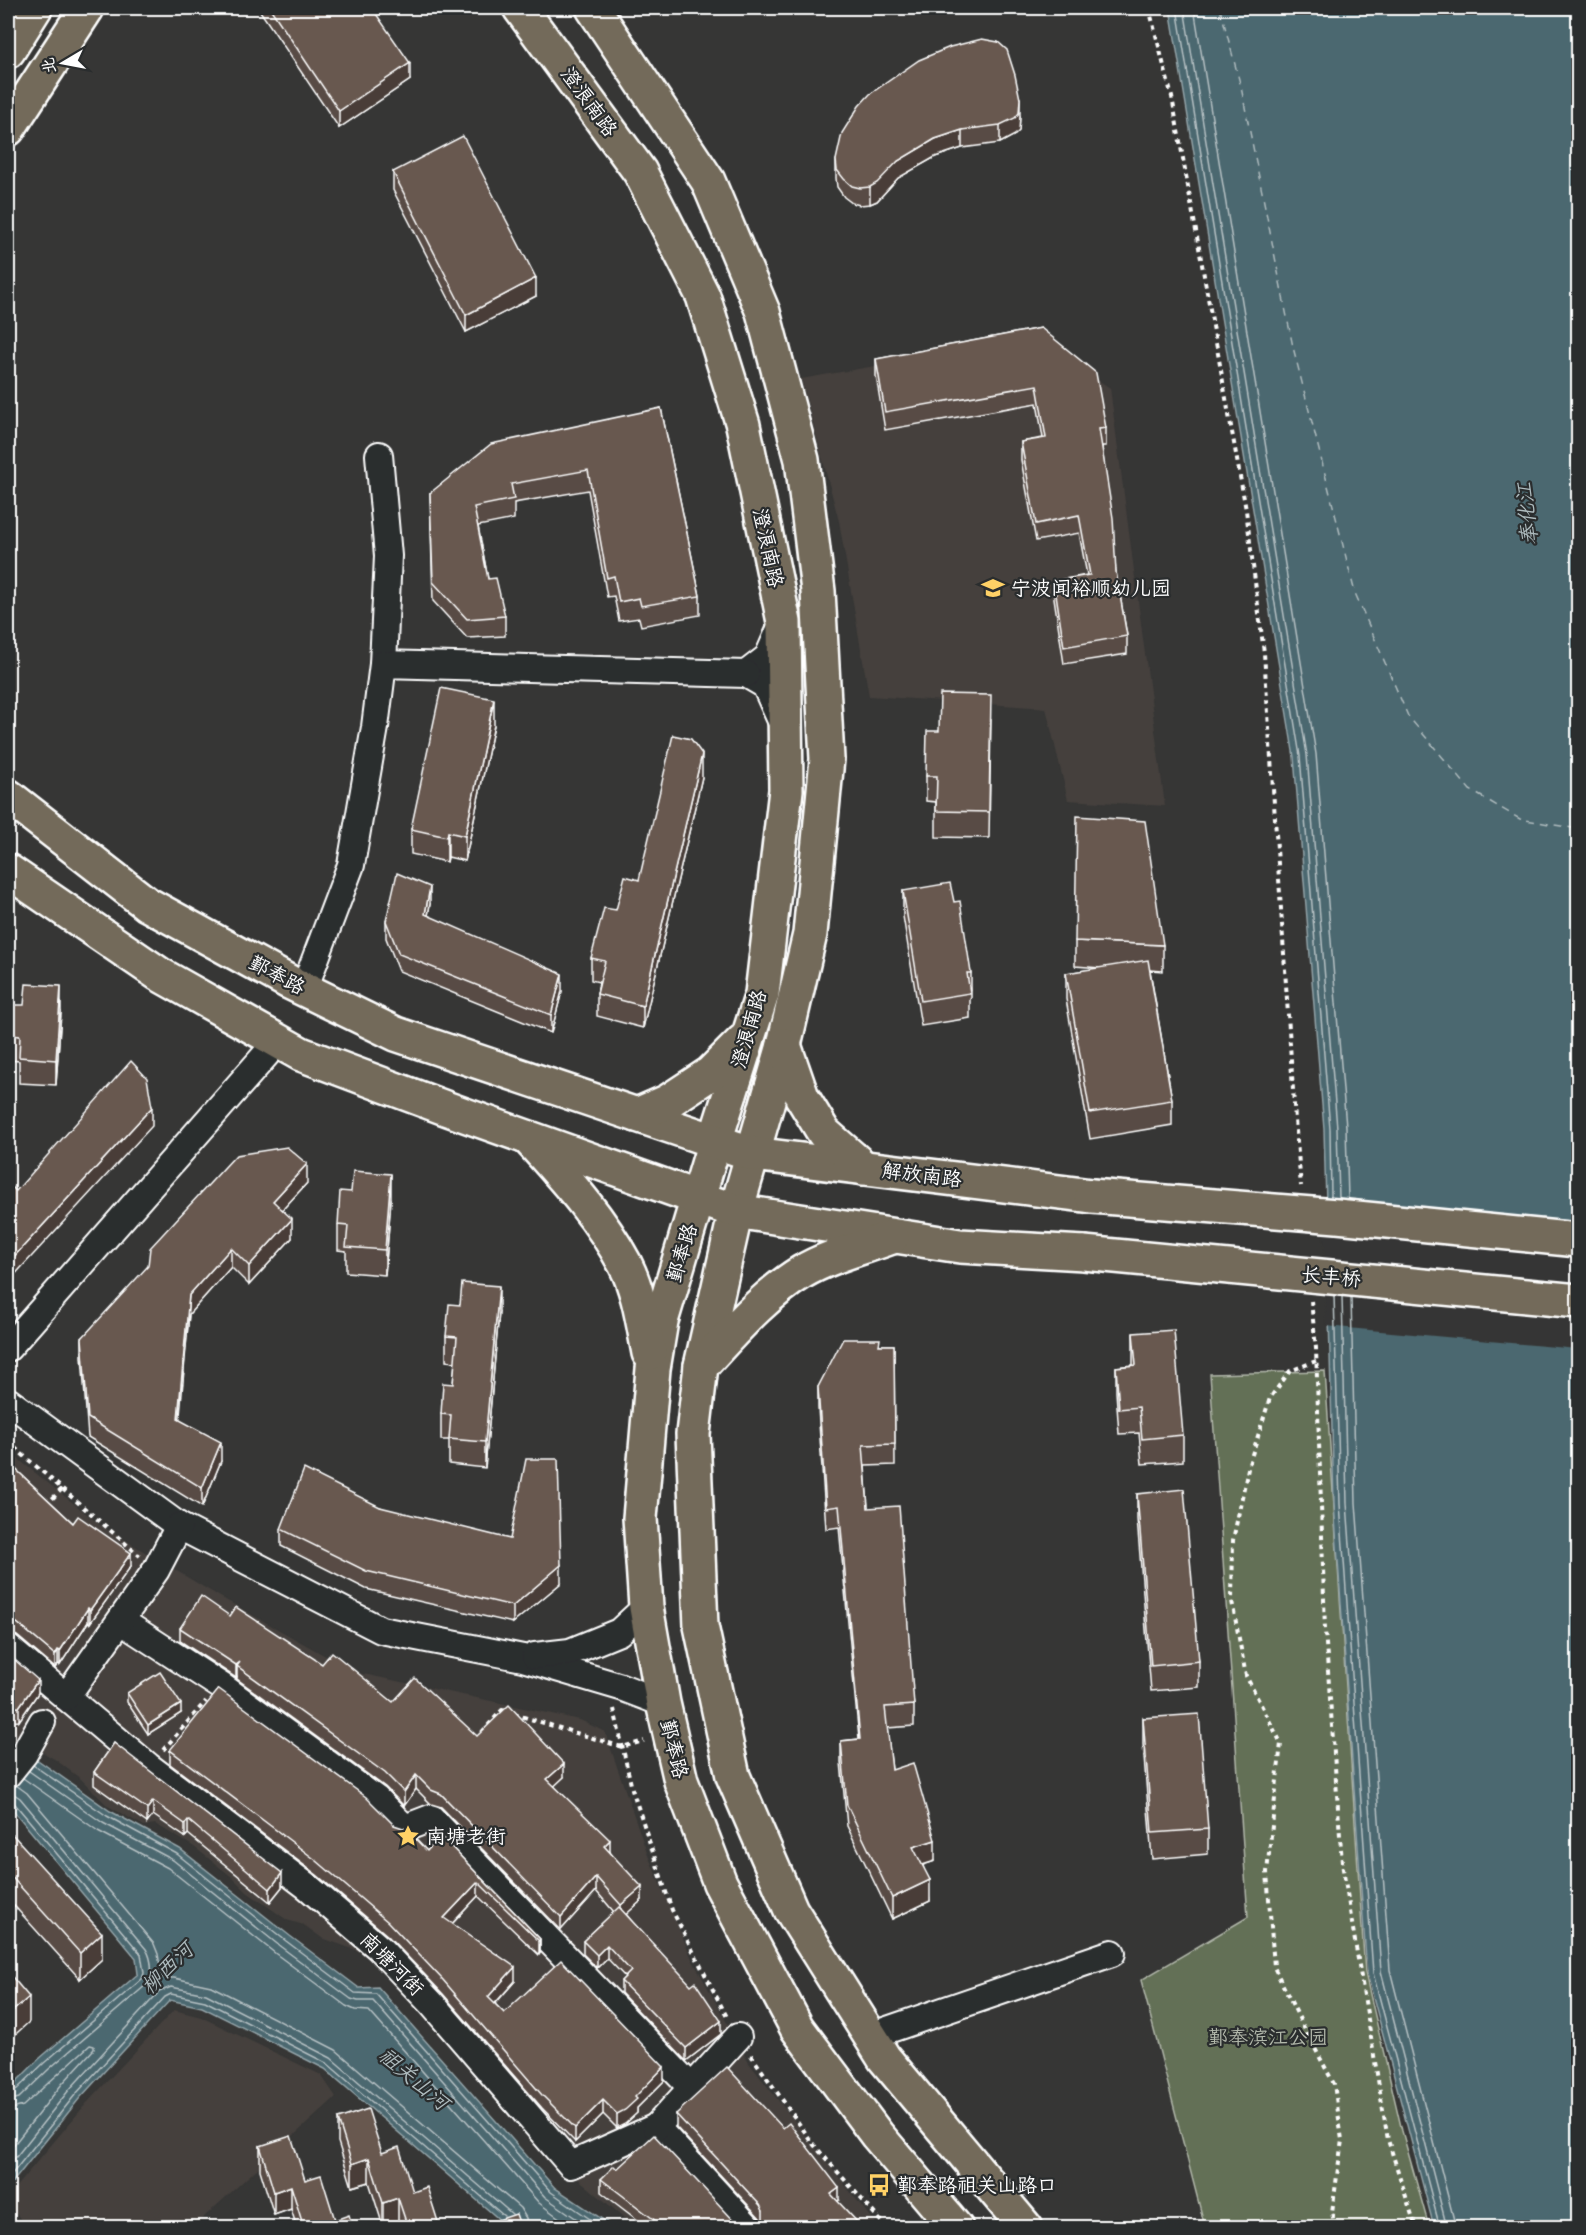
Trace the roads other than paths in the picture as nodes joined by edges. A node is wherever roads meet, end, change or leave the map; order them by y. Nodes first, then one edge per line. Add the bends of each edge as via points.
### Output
1 (35, 8) edge
2 (87, 8) edge
3 (520, 8) edge
4 (593, 8) edge
5 (8, 51) edge
6 (8, 129) edge
7 (379, 456) dead end
8 (784, 622) junction
9 (383, 664) junction
10 (746, 674) junction
11 (785, 728) junction
12 (8, 796) edge
13 (8, 871) edge
14 (304, 989) junction
15 (749, 1035) junction
16 (278, 1041) junction
17 (784, 1045) junction
18 (637, 1115) junction
19 (527, 1137) junction
20 (715, 1141) junction
21 (753, 1154) junction
22 (864, 1168) junction
23 (698, 1198) junction
24 (735, 1211) junction
25 (896, 1236) junction
26 (1578, 1240) edge
27 (1578, 1301) edge
28 (8, 1348) edge
29 (701, 1366) junction
30 (653, 1369) junction
31 (8, 1401) edge
32 (179, 1526) junction
33 (646, 1607) junction
34 (121, 1621) junction
35 (8, 1648) edge
36 (523, 1658) junction
37 (66, 1697) junction
38 (663, 1703) junction
39 (42, 1722) dead end
40 (8, 1774) edge
41 (1112, 1953) dead end
42 (870, 2036) junction
43 (738, 2037) road end
44 (691, 2087) junction
45 (656, 2127) junction
46 (748, 2228) edge
47 (956, 2228) edge
48 (1026, 2228) edge

1 - 5 main road
2 - 6 main road
3 - 8 main road, 澄浪南路 via 640,172 703,296 742,425
4 - 17 main road, 澄浪南路 via 708,181 763,312 802,460 818,591 827,759 810,934
7 - 9 street via 388,556
8 - 10 street via 768,657
8 - 11 main road, 澄浪南路
9 - 10 street
9 - 14 street via 351,865
10 - 11 street via 765,685
11 - 15 main road, 澄浪南路 via 786,790 762,994
12 - 14 main road, 鄞奉路 via 147,904
13 - 16 main road, 鄞奉路 via 159,974
14 - 18 main road, 鄞奉路 via 396,1034
15 - 18 main road via 711,1073 667,1102
15 - 20 main road, 澄浪南路
16 - 19 main road, 鄞奉路 via 301,1054
16 - 28 street
17 - 21 main road, 澄浪南路
17 - 22 main road via 802,1097 824,1133
18 - 20 main road, 鄞奉路
19 - 23 main road, 鄞奉路
19 - 30 main road via 587,1204 625,1265 638,1301
20 - 21 main road, 鄞奉路
20 - 23 main road, 鄞奉路
21 - 22 main road, 解放南路
21 - 24 main road, 鄞奉路
22 - 26 main road, 解放南路, bridge via 1092,1196
23 - 24 main road, 鄞奉路
23 - 30 main road, 鄞奉路 via 661,1321
24 - 25 main road, 长丰桥
24 - 29 main road, 鄞奉路
25 - 27 main road, 长丰桥, bridge via 960,1246 1084,1253
25 - 29 main road via 802,1272 759,1305
29 - 42 main road, 鄞奉路 via 693,1434 701,1626 734,1776 791,1910
30 - 33 main road, 鄞奉路 via 640,1518
31 - 32 street
32 - 34 street via 156,1570
32 - 36 street via 381,1630
33 - 36 street via 619,1632 594,1643 570,1652
33 - 38 main road, 鄞奉路
34 - 37 street
34 - 44 street via 220,1685 376,1799 405,1828 431,1818
35 - 37 street, 南塘河街
36 - 38 street
37 - 45 street, 南塘河街 via 148,1766 308,1887 378,1947 571,2165
38 - 47 main road, 鄞奉路 via 681,1781 720,1883 796,2028 877,2135
39 - 40 street
41 - 42 street
42 - 48 main road, 鄞奉路 via 884,2058
43 - 44 street
44 - 45 street
45 - 46 street

